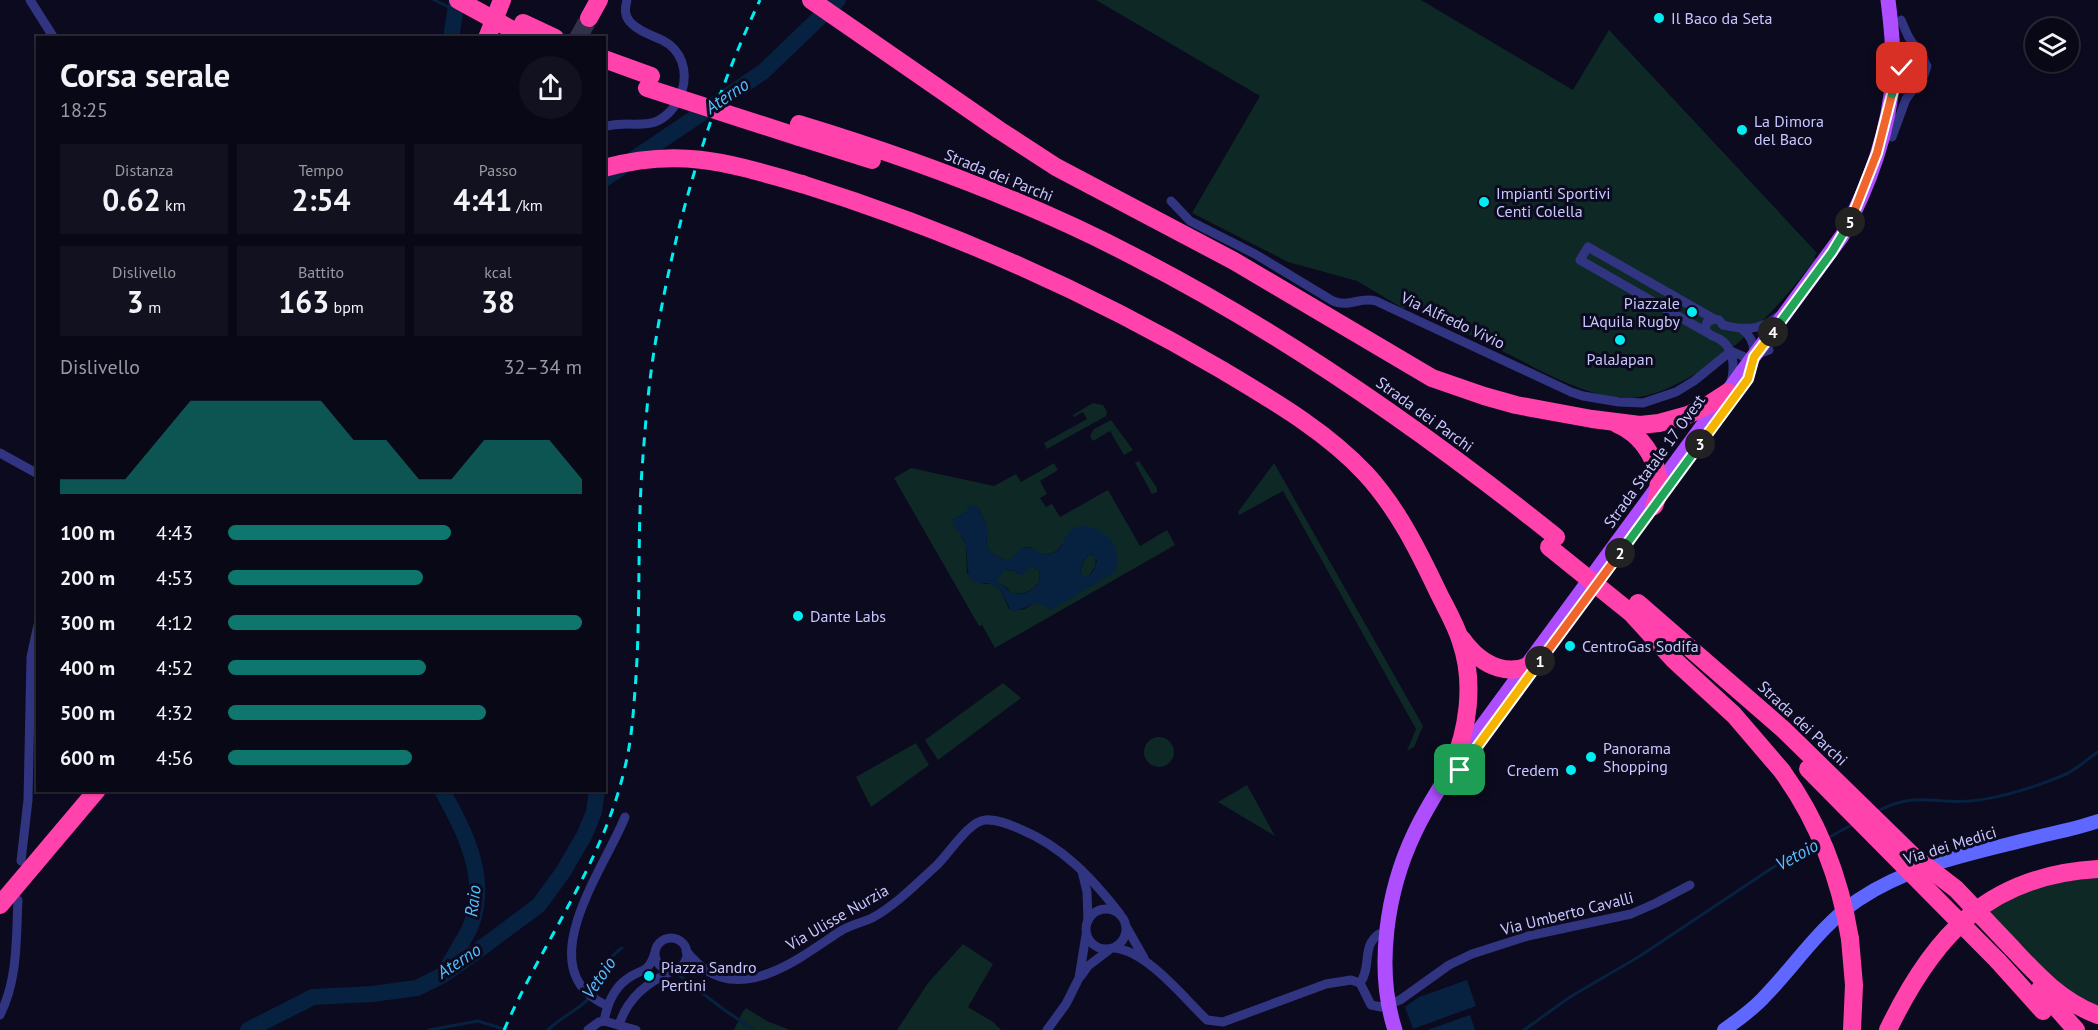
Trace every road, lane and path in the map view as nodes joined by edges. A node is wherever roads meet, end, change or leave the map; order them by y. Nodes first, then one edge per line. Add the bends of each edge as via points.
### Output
1 (30, 0) edge
2 (458, 0) edge
3 (482, 0) edge
4 (502, 0) edge
5 (599, 0) edge
6 (627, 0) edge
7 (811, 0) edge
8 (1888, 0) edge
9 (1899, 0) edge
10 (589, 18) tunnel mouth
11 (1901, 20) junction
12 (522, 31) edge
13 (1892, 34) junction
14 (53, 36) edge
15 (488, 36) edge
16 (546, 36) edge
17 (1924, 59) junction
18 (606, 60) edge
19 (1902, 68) junction
20 (606, 73) edge
21 (1924, 75) junction
22 (649, 82) junction
23 (1890, 101) junction
24 (606, 127) edge
25 (1892, 137) junction
26 (606, 168) edge
27 (1171, 201) dead end
28 (1797, 300) junction
29 (1714, 318) junction
30 (1723, 325) junction
31 (1742, 329) junction
32 (1711, 334) junction
33 (1769, 350) junction
34 (1731, 351) junction
35 (1754, 357) junction
36 (1748, 379) junction
37 (1728, 392) junction
38 (1612, 423) junction
39 (0, 453) edge
40 (36, 473) edge
41 (1659, 485) junction
42 (1654, 506) junction
43 (1635, 608) junction
44 (1458, 633) junction
45 (36, 634) edge
46 (1542, 658) junction
47 (1525, 667) junction
48 (1812, 765) junction
49 (1451, 769) junction
50 (95, 792) edge
51 (625, 817) dead end
52 (2098, 821) edge
53 (21, 861) dead end
54 (1080, 866) junction
55 (2098, 869) edge
56 (1690, 885) dead end
57 (9, 902) edge
58 (1120, 914) junction
59 (1088, 921) junction
60 (1127, 928) junction
61 (1388, 929) junction
62 (1086, 933) junction
63 (1112, 949) junction
64 (686, 951) junction
65 (655, 952) junction
66 (2006, 954) junction
67 (1145, 960) junction
68 (674, 970) junction
69 (636, 974) junction
70 (1079, 978) junction
71 (1360, 983) junction
72 (644, 988) junction
73 (1389, 1004) junction
74 (608, 1006) junction
75 (0, 1015) edge
76 (2098, 1015) edge
77 (612, 1025) edge
78 (588, 1030) edge
79 (636, 1030) edge
80 (1047, 1030) edge
81 (1395, 1030) edge
82 (1724, 1030) edge
83 (1852, 1030) edge
84 (1888, 1030) edge
85 (2061, 1030) edge
86 (2076, 1030) edge

1 - 14 street
2 - 12 highway, bridge
3 - 12 highway
4 - 15 highway
5 - 10 highway
6 - 24 street via 630,22 676,51 683,66 684,83 673,107 657,121
7 - 38 highway via 1056,167 1234,261 1414,369 1500,401
8 - 13 main road, Strada Statale 17 Ovest
9 - 11 main road, Strada Statale 17 Ovest
11 - 17 street
11 - 19 main road, Strada Statale 17 Ovest
12 - 16 highway
13 - 19 street
13 - 23 main road, Strada Statale 17 Ovest
17 - 19 street via 1911,58
17 - 21 street
18 - 22 highway, Strada dei Parchi
19 - 21 street via 1913,77
19 - 23 street
19 - 25 main road, Strada Statale 17 Ovest
20 - 22 highway, Strada dei Parchi
21 - 25 street via 1906,99
22 - 43 highway, Strada dei Parchi via 701,94 799,130 910,160 984,188 1124,251 1282,340 1382,406 1447,453
23 - 28 main road, Strada Statale 17 Ovest via 1877,153 1856,208 1837,244
25 - 33 main road, Strada Statale 17 Ovest via 1877,181 1852,232
26 - 44 highway, bridge via 659,158 705,159 802,184 863,203 998,256 1161,335 1294,415 1345,453 1368,476 1415,546
27 - 34 street, Via Alfredo Vivio via 1190,221 1256,254 1333,301 1376,301 1583,396 1629,403 1652,401 1688,385
28 - 31 street via 1767,325
28 - 35 main road, Strada Statale 17 Ovest
29 - 30 street
29 - 32 street via 1705,326
29 - 32 street via 1588,247 1580,260
30 - 31 street
30 - 32 street via 1722,333
31 - 35 street via 1753,343
32 - 34 street
33 - 35 street
33 - 36 main road, Strada Statale 17 Ovest
34 - 35 street
34 - 37 street via 1733,372
35 - 36 street
35 - 37 main road, Strada Statale 17 Ovest
36 - 42 main road, Strada Statale 17 Ovest
37 - 38 highway via 1700,409 1668,421 1647,425
37 - 41 main road, Strada Statale 17 Ovest
38 - 41 highway via 1631,432 1647,449
39 - 40 street
41 - 42 highway
41 - 47 main road, Strada Statale 17 Ovest
42 - 46 main road, Strada Statale 17 Ovest
43 - 48 highway, Strada dei Parchi
43 - 83 highway, bridge via 1673,659 1734,715 1801,799 1824,844 1841,894 1854,985
44 - 47 highway via 1487,664 1509,669
44 - 49 highway via 1466,657 1469,692 1462,738
45 - 53 street via 31,657 28,800
46 - 47 highway
46 - 61 main road, Strada Statale 17 Ovest via 1435,808 1412,854
47 - 49 main road, Strada Statale 17 Ovest
48 - 66 highway, Strada dei Parchi, bridge via 1913,856
48 - 66 highway, Strada dei Parchi, bridge via 1908,868
49 - 61 main road, Strada Statale 17 Ovest via 1411,840 1397,879
50 - 57 highway
51 - 74 street via 588,889 578,919 572,968 577,982
52 - 82 street, Via dei Medici via 1920,868 1868,894 1831,923 1767,995
54 - 58 street, Via Ulisse Nurzia
54 - 59 street via 1087,892
54 - 64 street, Via Ulisse Nurzia via 1036,836 998,821 980,821 896,902 776,969 753,978 724,977 704,969
55 - 84 highway via 2058,874 2018,886 1966,918 1921,969
56 - 73 street, Via Umberto Cavalli via 1631,914 1528,936 1472,954 1449,965 1405,998
57 - 75 street via 15,958 10,992
58 - 59 street via 1102,909
58 - 60 street
59 - 62 street
60 - 63 street via 1124,940
60 - 67 street
61 - 71 street via 1372,940 1366,973
61 - 73 main road, Strada Statale 17 Ovest
62 - 63 street via 1092,944 1103,950
62 - 70 street
63 - 67 street via 1130,951
63 - 70 street via 1088,966
64 - 65 street via 680,941 671,938 659,943
64 - 68 street via 684,963
65 - 68 street via 661,967
65 - 69 street via 648,969
66 - 76 highway via 2055,991
66 - 85 highway, Strada dei Parchi
66 - 86 highway, Strada dei Parchi
67 - 71 street via 1207,1020 1214,1022 1337,981
68 - 72 street
69 - 72 street via 646,976
69 - 74 street via 621,984
70 - 80 street
71 - 73 street via 1371,1005
72 - 77 street
73 - 81 main road, Strada Statale 17 Ovest
74 - 77 street
77 - 78 street via 598,1022
77 - 79 street

